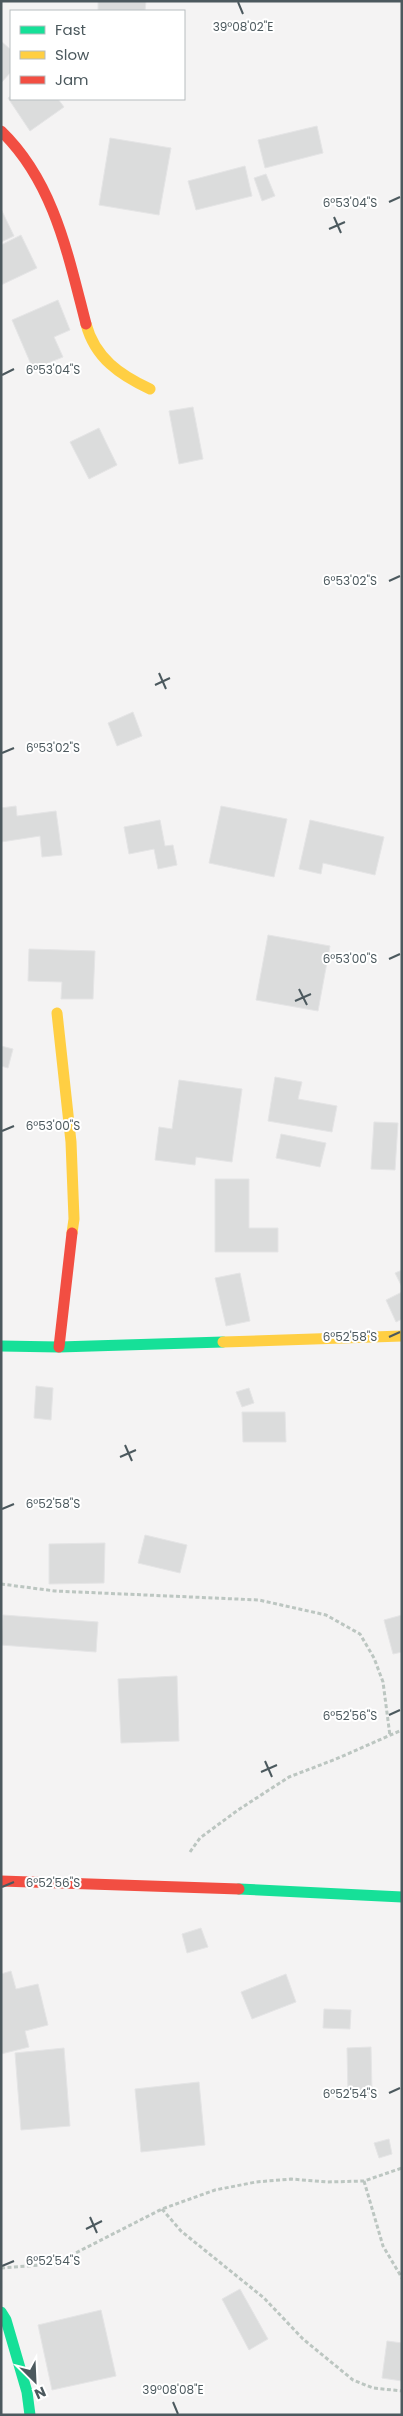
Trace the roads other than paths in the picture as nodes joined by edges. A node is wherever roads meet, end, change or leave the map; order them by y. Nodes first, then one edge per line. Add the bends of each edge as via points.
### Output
1 (1, 131) edge
2 (150, 389) dead end
3 (57, 1013) dead end
4 (402, 1336) edge
5 (1, 1346) edge
6 (59, 1347) junction
7 (1, 1882) edge
8 (402, 1897) edge
9 (1, 2312) edge
10 (30, 2415) edge

1 - 2 street via 10,137 32,166 57,220 90,339 118,374
3 - 6 street via 71,1142 74,1219
4 - 6 street
5 - 6 street
7 - 8 street via 175,1886
9 - 10 street via 27,2392

